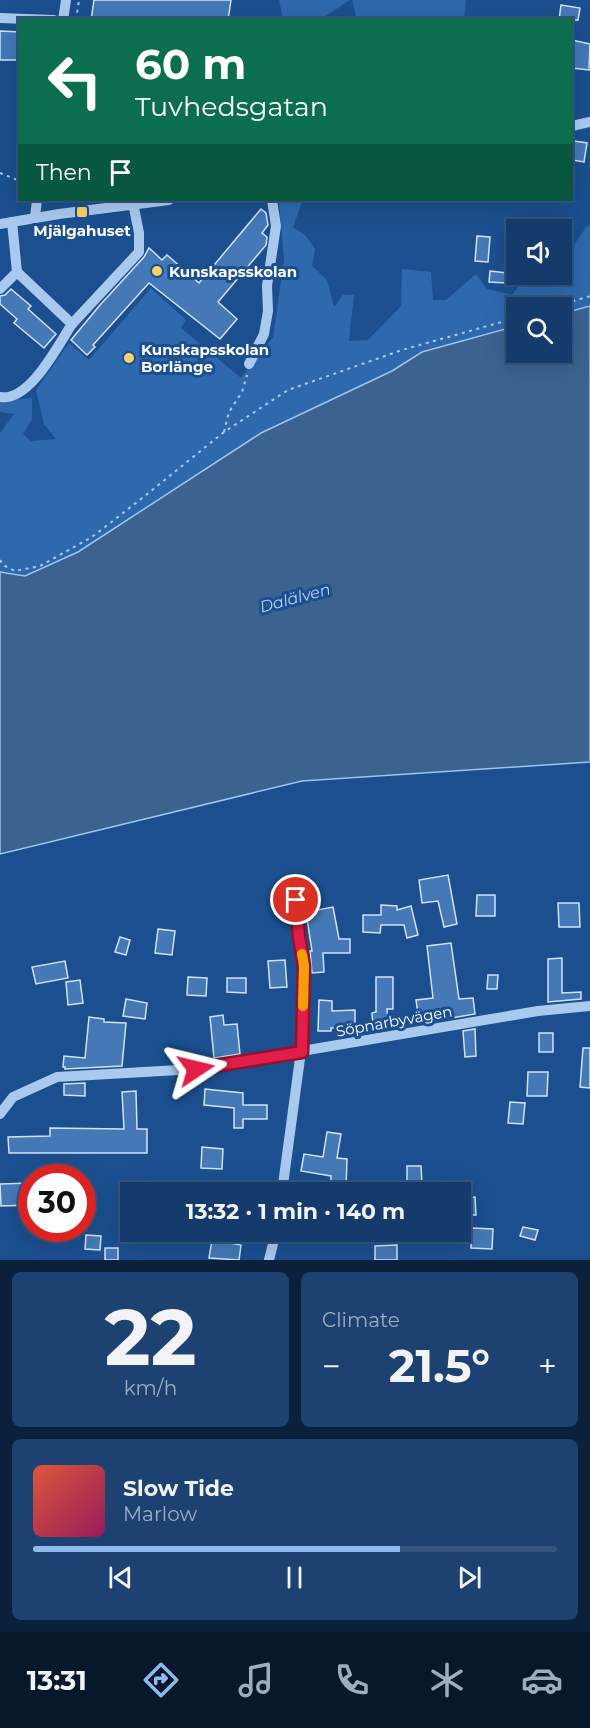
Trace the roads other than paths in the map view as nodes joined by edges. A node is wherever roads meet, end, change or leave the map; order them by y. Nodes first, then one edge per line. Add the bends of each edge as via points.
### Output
1 (66, 0) edge
2 (0, 18) edge
3 (63, 18) edge
4 (18, 19) edge
5 (590, 122) edge
6 (573, 126) edge
7 (37, 201) edge
8 (157, 201) edge
9 (272, 201) edge
10 (133, 203) junction
11 (35, 217) junction
12 (12, 222) junction
13 (0, 224) edge
14 (17, 272) junction
15 (0, 290) edge
16 (72, 324) junction
17 (249, 363) road end
18 (0, 397) edge
19 (296, 900) dead end
20 (590, 1006) edge
21 (302, 1052) junction
22 (0, 1114) edge
23 (283, 1182) edge
24 (274, 1242) edge
25 (269, 1260) edge

1 - 3 street
2 - 4 street
5 - 6 street
7 - 11 street
8 - 10 street
9 - 17 street via 276,226 267,286 268,311 264,333
10 - 11 street
10 - 16 street via 139,252
11 - 12 street
12 - 13 street
12 - 14 street
14 - 15 street
14 - 16 street
16 - 18 street via 31,384 20,392
19 - 21 street via 304,966
20 - 21 street, Söpnarbyvägen via 538,1011
21 - 22 street, Söpnarbyvägen via 196,1069 57,1077 13,1097
21 - 23 street
24 - 25 street

